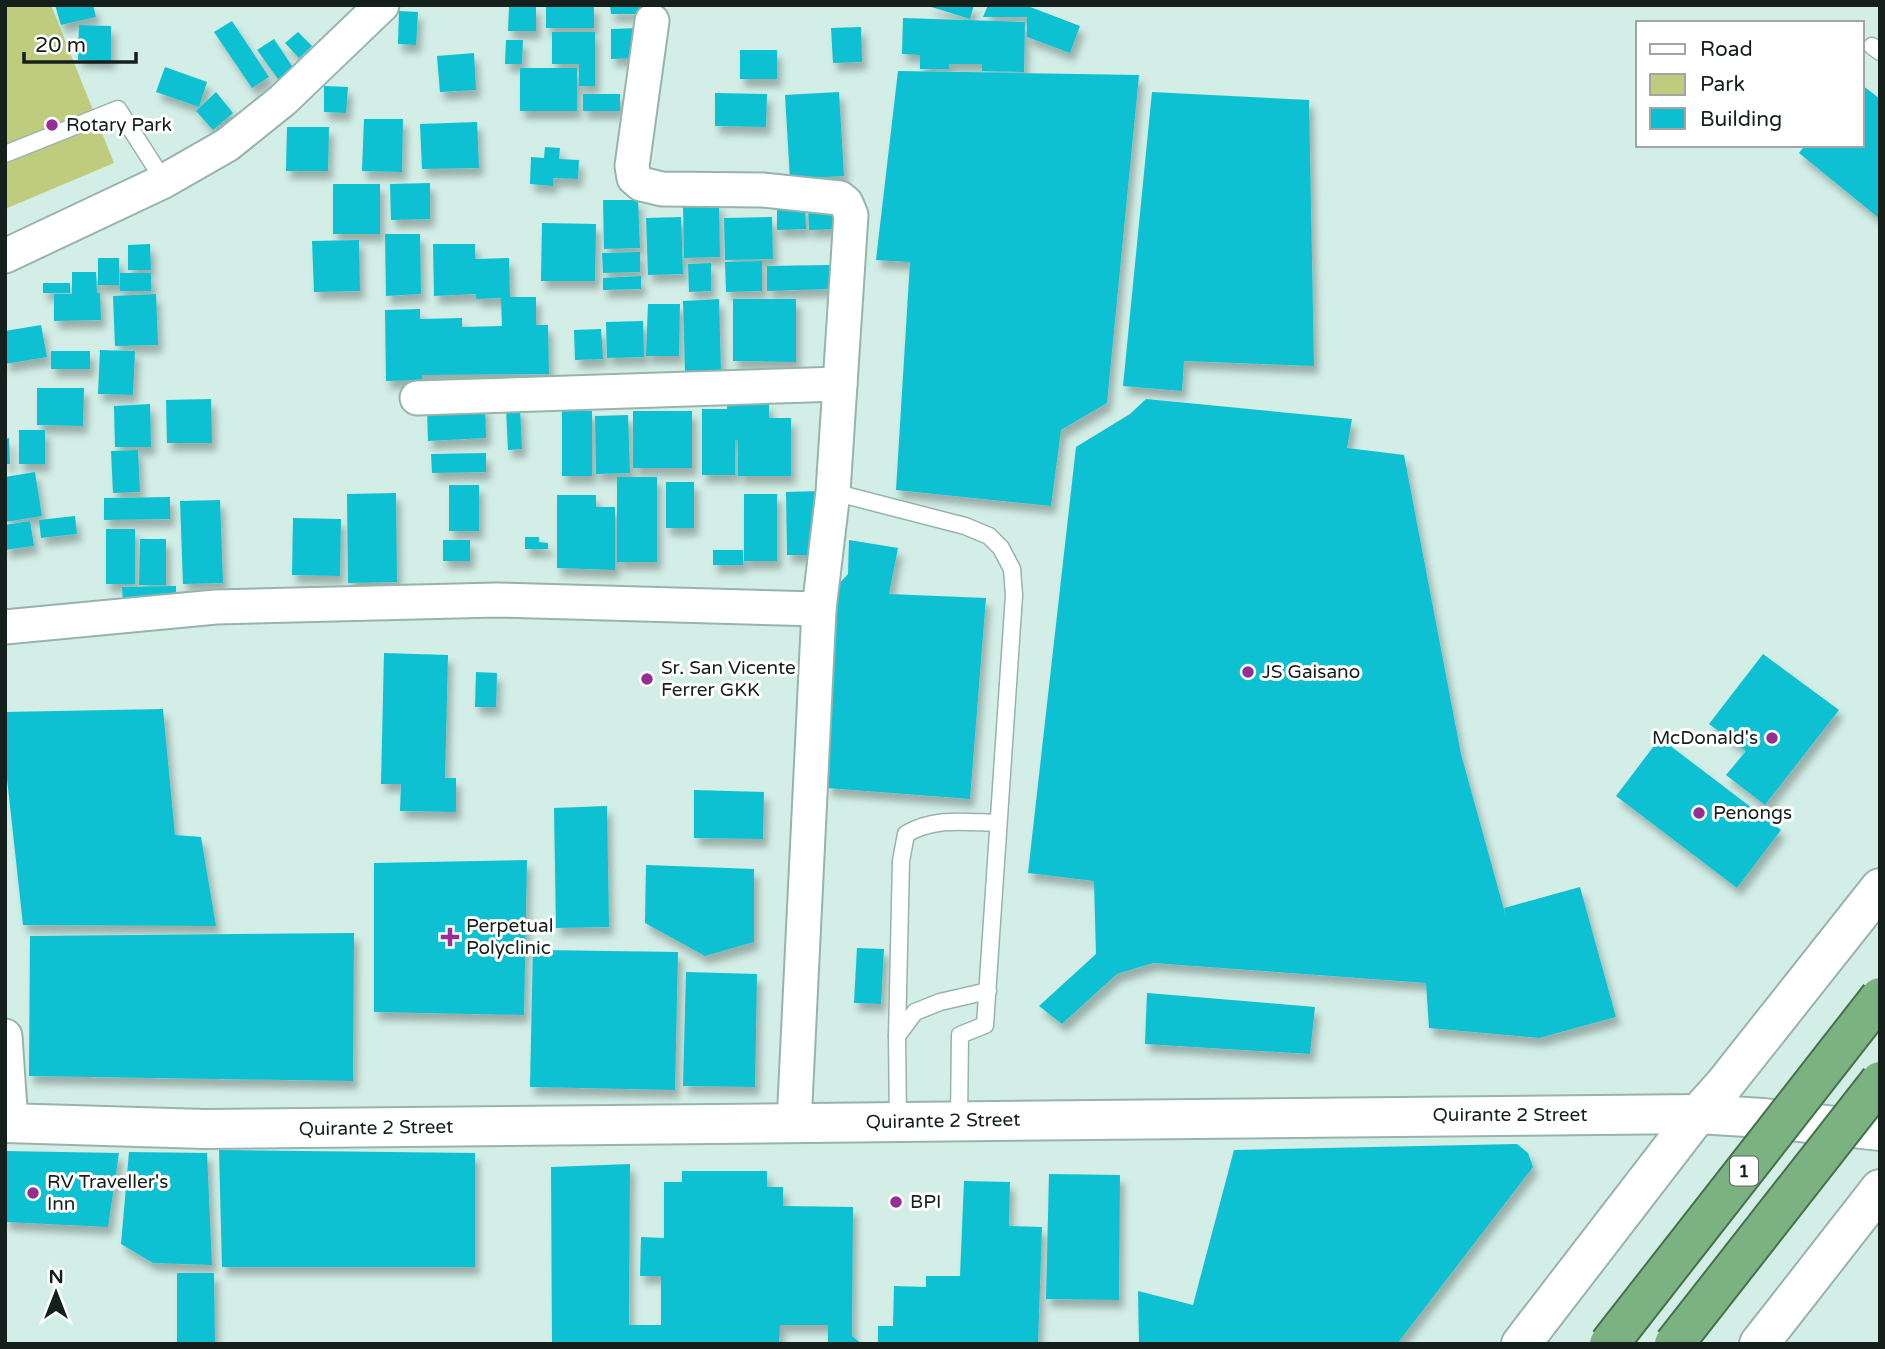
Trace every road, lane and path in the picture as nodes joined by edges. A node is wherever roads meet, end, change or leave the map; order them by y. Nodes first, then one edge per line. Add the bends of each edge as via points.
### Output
1 (382, 5) edge
2 (652, 21) dead end
3 (5, 154) edge
4 (164, 181) junction
5 (5, 256) edge
6 (840, 384) junction
7 (417, 398) dead end
8 (833, 492) junction
9 (818, 608) junction
10 (5, 627) edge
11 (998, 823) junction
12 (1880, 888) edge
13 (988, 991) junction
14 (1880, 998) edge
15 (5, 1036) edge
16 (897, 1036) junction
17 (1880, 1081) edge
18 (1698, 1114) junction
19 (959, 1120) junction
20 (898, 1121) junction
21 (8, 1123) edge
22 (794, 1124) junction
23 (1880, 1131) edge
24 (1880, 1189) edge
25 (1521, 1344) edge
26 (1609, 1344) edge
27 (1674, 1344) edge
28 (1759, 1344) edge

1 - 4 street via 283,100 227,145
2 - 6 street via 634,178 662,189 762,191 839,198 846,203 851,215
3 - 4 lane via 118,110
4 - 5 street
6 - 7 street
6 - 8 street
8 - 9 street
8 - 11 lane via 989,536 1012,569
9 - 10 street via 497,600 216,607
9 - 22 street
11 - 13 lane
11 - 16 lane via 947,821 922,824 906,834 901,861
12 - 18 street
13 - 16 lane via 915,1012
13 - 19 lane via 985,1025 961,1035
14 - 26 highway, 1, bridge
15 - 21 street
16 - 20 lane
17 - 27 highway, bridge
18 - 19 street, Quirante 2 Street
18 - 23 street, Quirante 2 Street
18 - 25 street
19 - 20 street, Quirante 2 Street
20 - 22 street, Quirante 2 Street
21 - 22 street, Quirante 2 Street via 205,1129
24 - 28 street

